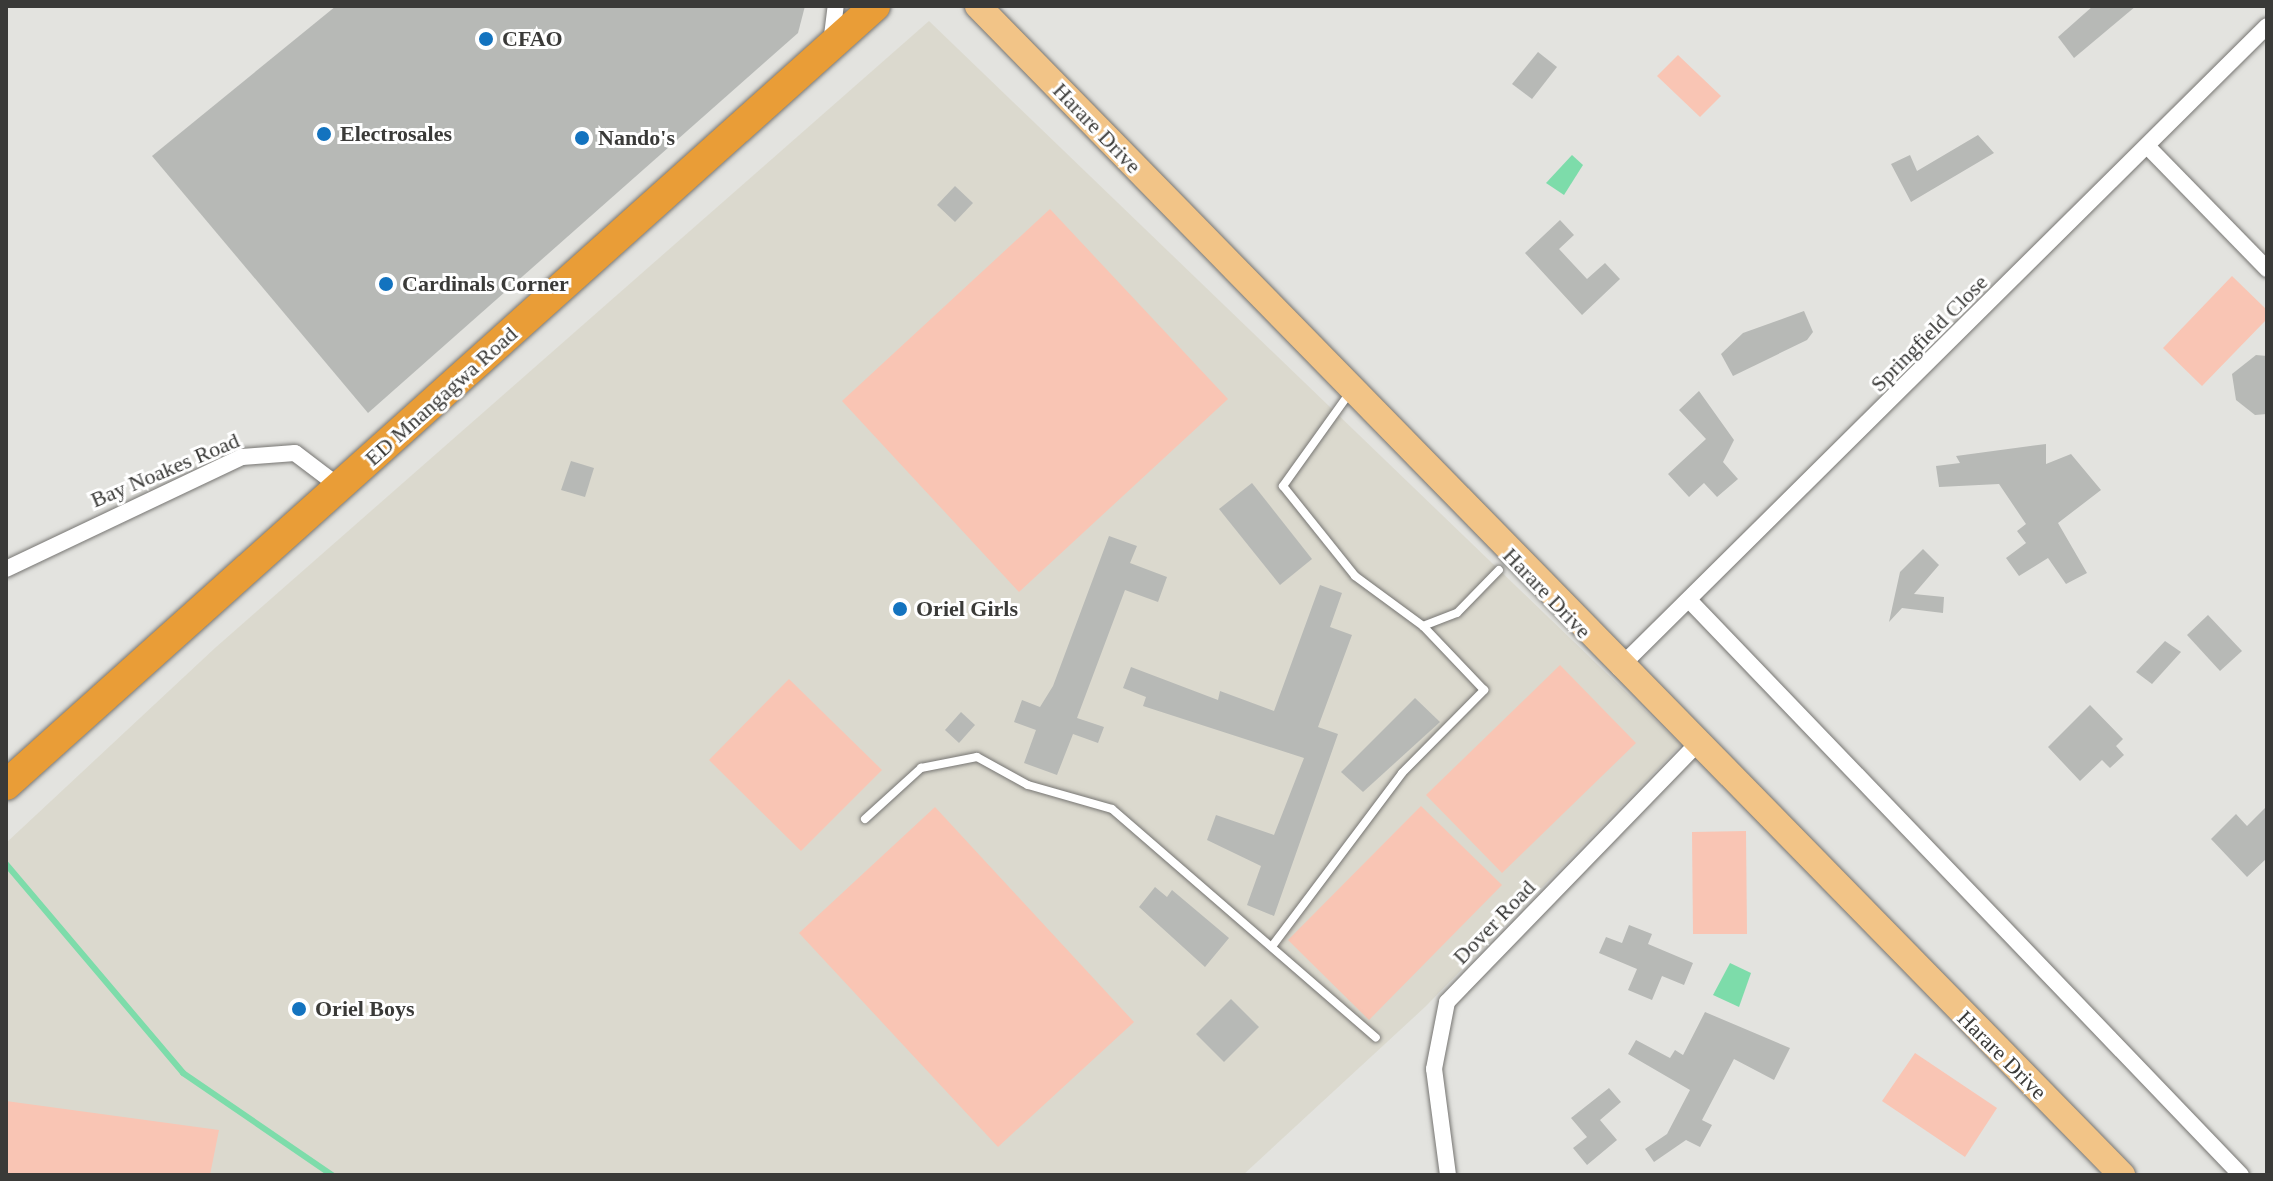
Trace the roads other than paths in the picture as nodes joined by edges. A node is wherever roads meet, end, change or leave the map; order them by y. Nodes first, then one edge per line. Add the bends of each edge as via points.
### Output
1 (836, 6) edge
2 (875, 6) edge
3 (978, 6) edge
4 (2267, 26) edge
5 (831, 46) junction
6 (2149, 148) junction
7 (2267, 269) edge
8 (1352, 390) junction
9 (340, 487) junction
10 (6, 569) edge
11 (1499, 570) dead end
12 (1689, 600) junction
13 (1423, 626) junction
14 (1619, 668) junction
15 (1695, 746) junction
16 (6, 785) edge
17 (865, 819) dead end
18 (1273, 945) junction
19 (1376, 1038) dead end
20 (1448, 1175) edge
21 (2122, 1175) edge
22 (2241, 1175) edge

1 - 5 street
2 - 5 highway, ED Mnangagwa Road
3 - 8 main road, Harare Drive
4 - 6 street, Springfield Close
5 - 9 highway, ED Mnangagwa Road
6 - 7 street
6 - 12 street, Springfield Close
8 - 13 lane via 1283,486 1355,576
8 - 14 main road, Harare Drive
9 - 10 street, Bay Noakes Road via 295,453 242,457
9 - 16 highway, ED Mnangagwa Road
11 - 13 lane via 1457,613
12 - 14 street, Springfield Close
12 - 22 street
13 - 18 lane via 1484,690 1402,773
14 - 15 main road, Harare Drive
15 - 20 street, Dover Road via 1447,1002 1434,1069
15 - 21 main road, Harare Drive
17 - 18 lane via 921,768 977,757 1028,785 1112,809
18 - 19 lane

